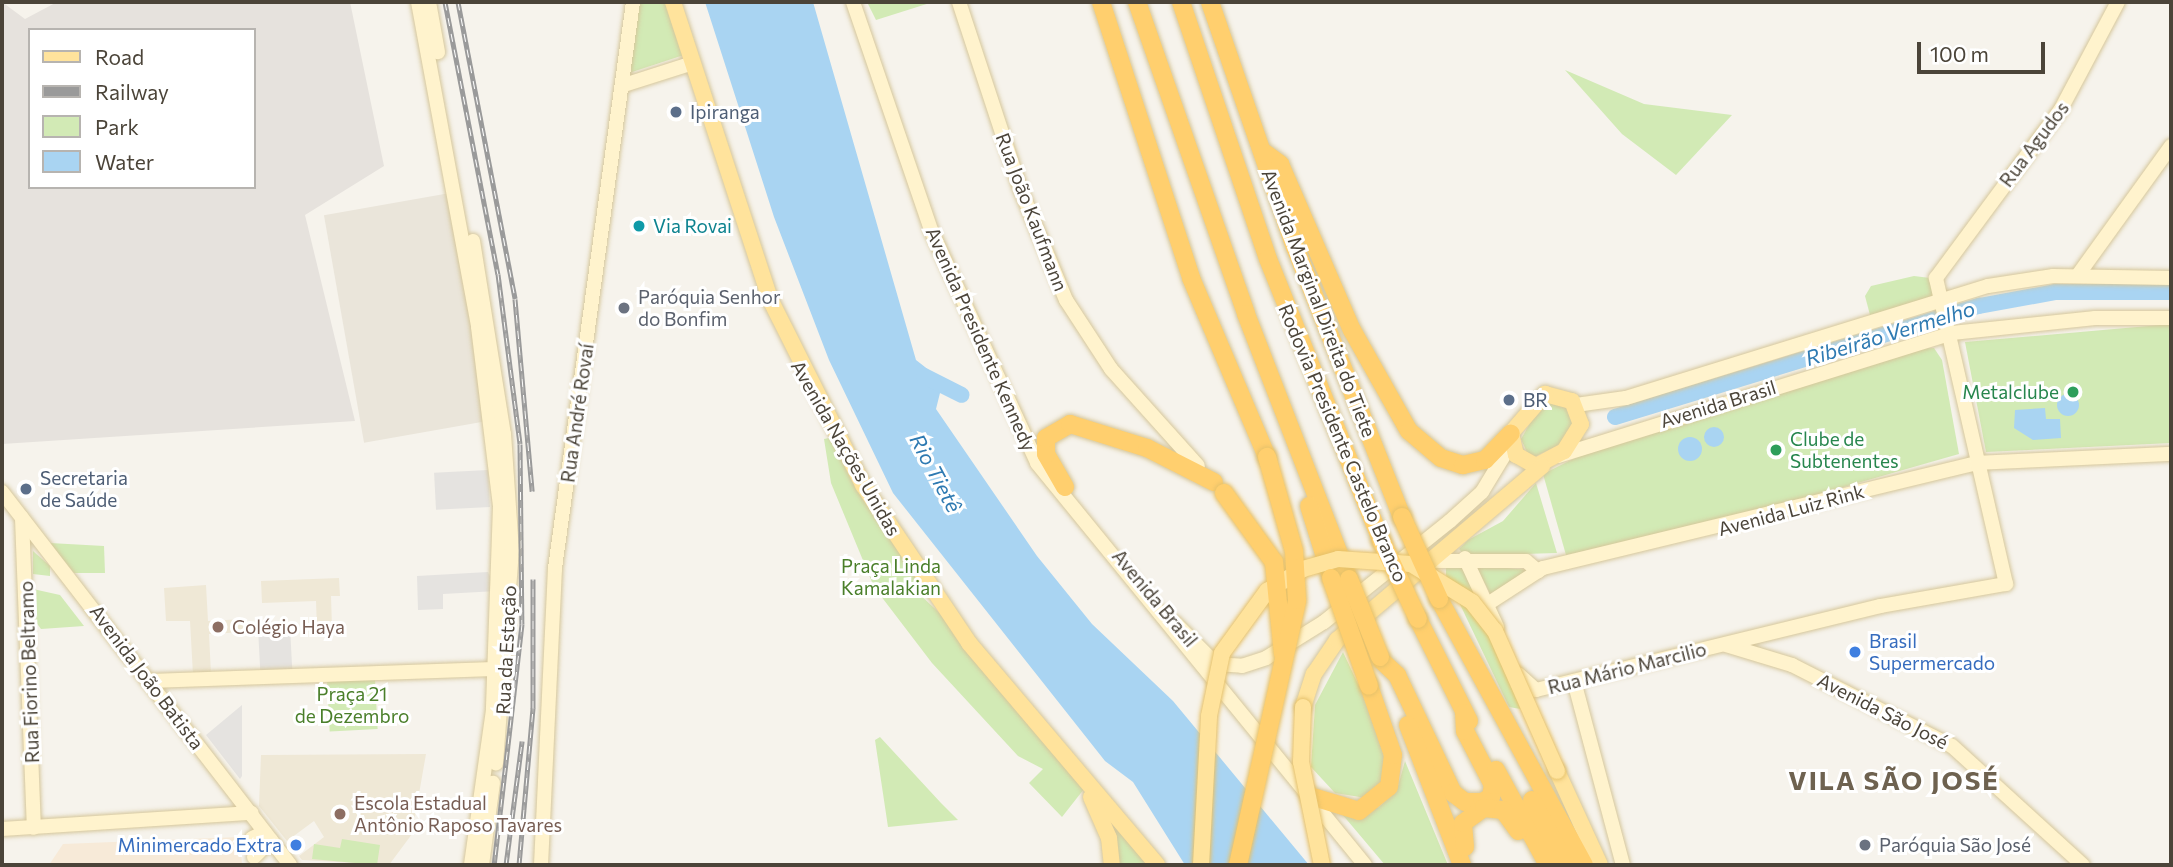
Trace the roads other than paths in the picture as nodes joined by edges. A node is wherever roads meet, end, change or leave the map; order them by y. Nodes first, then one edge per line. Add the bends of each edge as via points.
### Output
1 (418, 2) edge
2 (429, 2) edge
3 (634, 2) edge
4 (673, 2) edge
5 (853, 2) edge
6 (959, 2) edge
7 (1101, 2) edge
8 (1137, 2) edge
9 (1181, 2) edge
10 (1210, 2) edge
11 (2118, 2) edge
12 (693, 63) junction
13 (624, 85) junction
14 (2171, 146) edge
15 (1263, 151) junction
16 (2078, 275) junction
17 (2171, 278) edge
18 (1942, 299) junction
19 (2171, 318) edge
20 (1952, 333) junction
21 (1002, 387) junction
22 (1576, 405) junction
23 (499, 435) junction
24 (1511, 439) junction
25 (2171, 454) edge
26 (1557, 457) junction
27 (1977, 463) junction
28 (1198, 466) joint
29 (1542, 466) junction
30 (1065, 487) junction
31 (1219, 487) junction
32 (2, 492) edge
33 (22, 517) junction
34 (1465, 558) junction
35 (1433, 561) junction
36 (1538, 571) junction
37 (1340, 578) junction
38 (1486, 604) junction
39 (1777, 633) junction
40 (1725, 645) junction
41 (1381, 659) junction
42 (1792, 665) junction
43 (501, 669) junction
44 (1283, 678) junction
45 (150, 681) junction
46 (1574, 681) junction
47 (1482, 683) junction
48 (1464, 713) junction
49 (1084, 782) junction
50 (1310, 796) junction
51 (251, 813) junction
52 (34, 828) junction
53 (2, 830) edge
54 (263, 836) junction
55 (254, 857) dead end
56 (290, 865) edge
57 (471, 865) edge
58 (482, 865) edge
59 (541, 865) edge
60 (1112, 865) edge
61 (1157, 865) edge
62 (1201, 865) edge
63 (1238, 865) edge
64 (1322, 865) edge
65 (1365, 865) edge
66 (1462, 865) edge
67 (1472, 865) edge
68 (1546, 865) edge
69 (1566, 865) edge
70 (1584, 865) edge
71 (1600, 865) edge
72 (1623, 865) edge
73 (2083, 865) edge

1 - 23 main road
2 - 23 main road
3 - 13 main road, Rua André Rovaí
4 - 12 main road, Avenida Nações Unidas
5 - 21 main road, Avenida Presidente Kennedy via 931,230
6 - 28 main road, Rua João Kaufmann via 1020,188 1066,300 1111,369
7 - 44 highway, bridge via 1195,290 1267,457 1297,574 1294,632
8 - 37 highway, Rodovia Presidente Castelo Branco via 1277,393 1274,404
9 - 48 highway, Rodovia Presidente Castelo Branco, bridge via 1268,259 1381,540
10 - 15 highway, Avenida Marginal Direita do Tiete
11 - 18 main road, Rua Agudos via 2067,100 1936,278
12 - 13 main road
12 - 49 main road, Avenida Nações Unidas via 771,301 800,369 925,582
13 - 59 main road, Rua André Rovaí via 555,569
14 - 16 main road
15 - 24 highway via 1279,164 1352,330 1409,431 1441,458 1463,465 1485,460
15 - 47 highway, Avenida Marginal Direita do Tiete, bridge via 1402,517
16 - 17 main road, Avenida Brasil
16 - 18 main road, Avenida Brasil via 2018,280
18 - 20 main road
18 - 22 main road, Avenida Brasil via 1626,398
19 - 20 main road, Avenida Brasil via 2095,318
20 - 26 main road, Avenida Brasil
20 - 27 main road
21 - 30 main road, Avenida Brasil
21 - 50 main road, Avenida Presidente Kennedy via 1037,463 1073,513
22 - 24 main road, Avenida Brasil via 1562,394 1545,394
22 - 26 main road, Avenida Brasil via 1579,430
23 - 43 main road, Rua da Estação
24 - 29 main road via 1525,463
24 - 30 main road, Avenida Brasil via 1482,492 1433,536 1290,645 1242,666 1216,664 1198,650
25 - 27 main road, Avenida Luiz Rink
26 - 29 main road, Avenida Brasil
27 - 36 main road, Avenida Luiz Rink
27 - 39 main road, Rua Mário Marcilio via 2006,584 1925,596
28 - 31 highway
29 - 35 main road, Avenida Brasil
30 - 31 highway via 1046,454 1046,438 1070,424 1147,448
31 - 44 highway, bridge via 1274,562
32 - 33 main road, Avenida João Batista
33 - 45 main road, Avenida João Batista
33 - 52 main road, Rua Fiorino Beltramo
34 - 35 main road
34 - 36 main road via 1526,561
34 - 38 main road, Rua Mário Marcilio
35 - 64 main road, Avenida Brasil, bridge via 1336,640 1314,674 1303,707 1301,762
36 - 38 main road, Avenida Luiz Rink
37 - 41 highway, bridge
37 - 50 highway, bridge via 1369,686 1394,755 1389,787 1359,811
38 - 46 main road, Rua Mário Marcilio via 1527,686
39 - 40 main road, Rua Mário Marcilio
39 - 42 main road via 1780,655
40 - 42 main road, Avenida São José
40 - 46 main road, Rua Mário Marcilio
41 - 48 highway via 1397,675 1453,793 1465,802 1482,802 1493,785 1465,730
41 - 66 highway
42 - 73 main road, Avenida São José via 1965,754
43 - 45 main road
43 - 57 main road, Rua da Estação
43 - 58 main road, Rua da Estação
44 - 63 highway, bridge
45 - 51 main road, Avenida João Batista
46 - 72 main road
47 - 69 highway via 1483,700
47 - 70 highway
48 - 68 highway, Rodovia Presidente Castelo Branco
49 - 60 main road via 1109,838
49 - 61 main road, Avenida Nações Unidas
50 - 65 main road, Avenida Presidente Kennedy
51 - 52 main road
51 - 54 main road, Avenida João Batista
52 - 53 main road
54 - 55 main road
54 - 56 main road, Avenida João Batista
62 - 71 main road, bridge via 1211,698 1228,640 1277,583 1303,569 1366,557 1436,575 1472,602 1495,631
67 - 68 highway via 1460,828 1471,814 1493,807 1508,814 1535,860

